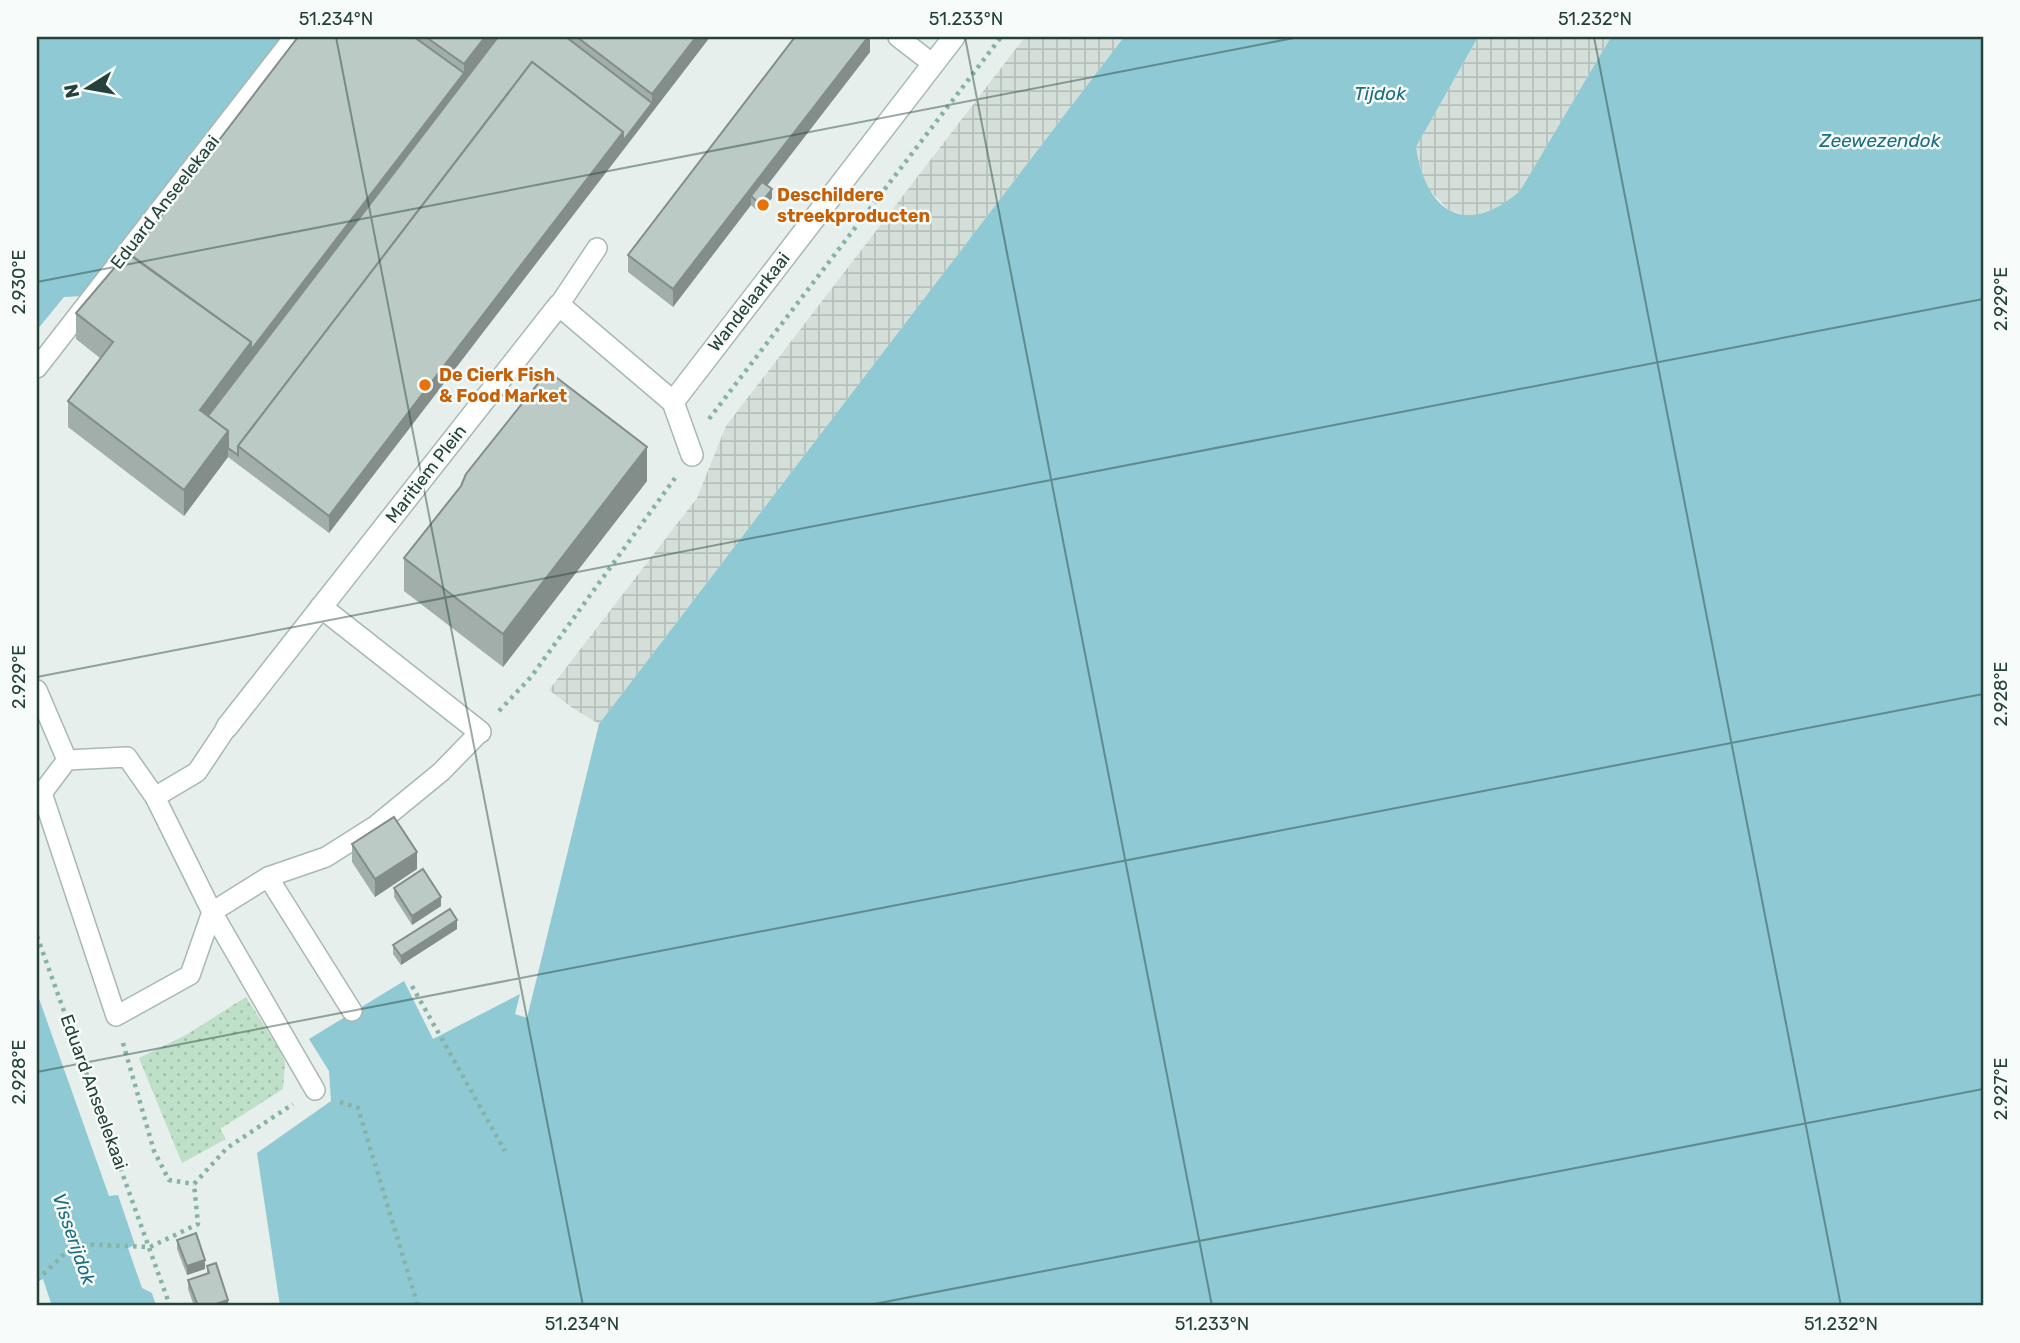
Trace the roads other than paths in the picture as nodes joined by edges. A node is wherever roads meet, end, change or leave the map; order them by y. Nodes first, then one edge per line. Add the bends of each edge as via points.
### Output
1 (294, 37) edge
2 (898, 37) edge
3 (954, 37) edge
4 (933, 64) junction
5 (597, 248) dead end
6 (559, 305) junction
7 (37, 369) edge
8 (673, 402) junction
9 (692, 455) road end
10 (321, 607) junction
11 (37, 691) edge
12 (227, 727) joint
13 (480, 732) joint
14 (67, 760) junction
15 (155, 797) junction
16 (268, 877) junction
17 (212, 912) junction
18 (352, 1012) dead end
19 (315, 1090) road end

1 - 7 lane, Eduard Anseelekaai
2 - 4 lane
3 - 4 street, Wandelaarkaai
4 - 8 street, Wandelaarkaai
5 - 6 lane
6 - 8 street
6 - 10 street, Maritiem Plein
8 - 9 street
10 - 12 street, Maritiem Plein
10 - 13 street
11 - 14 lane
12 - 15 lane via 197,772
13 - 16 lane via 441,772 375,826 326,858
14 - 15 lane via 127,757
14 - 17 lane via 42,793 116,1016 190,975
15 - 17 lane
16 - 17 lane
16 - 18 lane
17 - 19 lane

